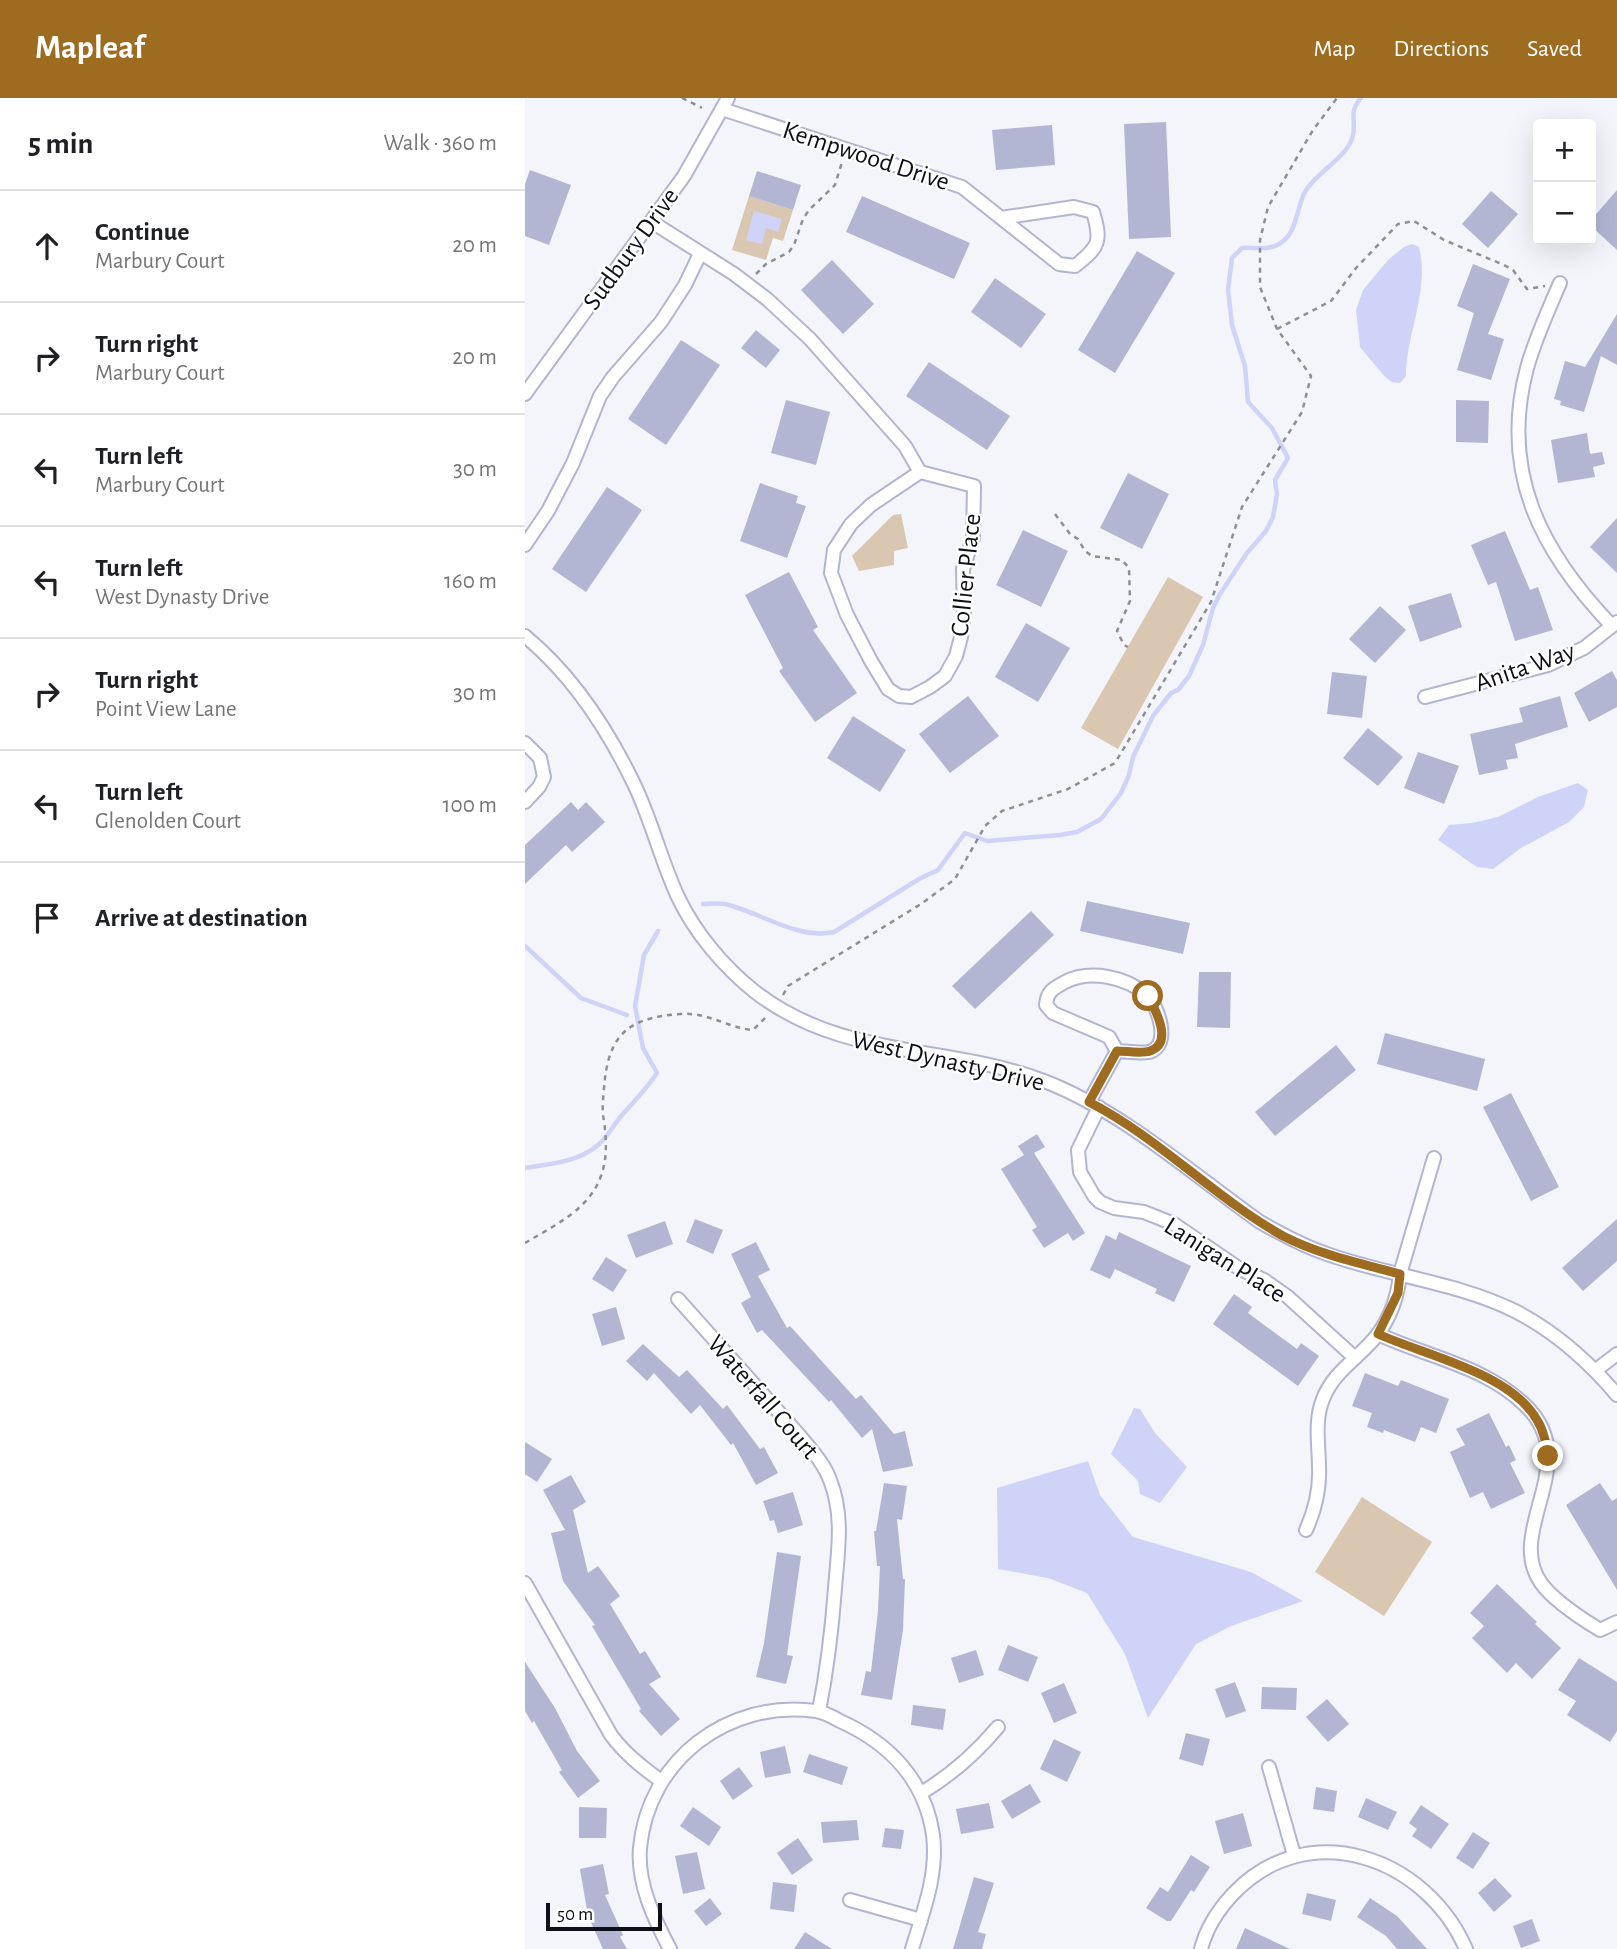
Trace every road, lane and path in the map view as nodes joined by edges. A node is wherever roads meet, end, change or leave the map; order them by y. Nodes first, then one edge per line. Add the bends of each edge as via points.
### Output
1 (681, 98) edge
2 (1337, 98) edge
3 (725, 104) edge
4 (702, 108) dead end
5 (846, 149) junction
6 (1001, 218) junction
7 (652, 222) junction
8 (700, 254) junction
9 (746, 283) junction
10 (1560, 283) joint
11 (1277, 329) junction
12 (525, 394) edge
13 (920, 472) junction
14 (1055, 514) dead end
15 (525, 545) edge
16 (1615, 624) edge
17 (525, 636) edge
18 (1128, 647) dead end
19 (1425, 697) dead end
20 (525, 743) edge
21 (525, 802) edge
22 (783, 995) dead end
23 (767, 1016) dead end
24 (1117, 1051) junction
25 (1094, 1105) junction
26 (1434, 1158) dead end
27 (525, 1243) edge
28 (1400, 1274) junction
29 (678, 1299) dead end
30 (1378, 1334) junction
31 (1617, 1354) edge
32 (1354, 1357) junction
33 (1596, 1370) junction
34 (1617, 1395) edge
35 (1306, 1530) dead end
36 (525, 1583) edge
37 (1617, 1622) edge
38 (819, 1711) junction
39 (998, 1727) dead end
40 (1269, 1767) dead end
41 (661, 1781) junction
42 (921, 1793) junction
43 (1294, 1855) junction
44 (850, 1900) dead end
45 (921, 1920) junction
46 (670, 1949) edge
47 (912, 1949) edge
48 (1201, 1949) edge
49 (1466, 1949) edge

1 - 4 path
2 - 11 path via 1268,207 1260,240 1260,287
3 - 5 street, Kempwood Drive
3 - 7 street, Sudbury Drive
5 - 6 street, Kempwood Drive via 963,187
5 - 9 path via 835,186 809,210 789,252 766,264
6 - 6 street, Kempwood Drive via 1059,264 1075,266 1094,251 1099,232 1093,212 1074,207
7 - 8 street
7 - 12 street, Sudbury Drive
8 - 9 street
8 - 15 street via 661,322 600,396 573,463
9 - 13 street via 810,339 905,446
10 - 11 path via 1527,289 1513,270 1444,240 1414,221 1398,224 1331,301
10 - 16 street via 1523,391 1524,482 1553,553 1585,598
11 - 22 path via 1311,376 1302,412 1242,507 1211,602 1115,763 1068,789 1002,811 983,829 955,879 788,986
13 - 13 street, Collier Place via 851,524 834,550 831,573 847,615 888,689 911,697 945,676 956,656 964,611 963,569 973,538 974,486
14 - 18 path via 1085,551 1122,560 1129,568 1130,601 1117,631
16 - 19 street, Anita Way via 1584,648 1548,665
17 - 25 street, West Dynasty Drive via 572,684 607,733 635,786 678,898 709,945 753,990 800,1020 837,1035 1018,1072
20 - 21 street via 540,758 544,777
23 - 27 path via 753,1030 683,1014 648,1020 623,1031 607,1060 602,1173 588,1199 568,1218
24 - 24 street via 1156,1048 1161,1039 1160,1019 1148,996 1117,978 1101,976 1070,979 1051,989 1046,1005 1053,1013 1109,1037
24 - 25 street, Lanigan Place
25 - 28 street, West Dynasty Drive via 1284,1236 1328,1255
25 - 32 street, Lanigan Place via 1078,1150 1085,1184 1100,1202 1174,1224 1288,1297
26 - 28 street
28 - 30 street via 1398,1293
28 - 33 street, West Dynasty Drive via 1516,1312
29 - 38 street, Waterfall Court via 800,1436 829,1478 839,1530
30 - 32 street
30 - 37 street via 1459,1364 1500,1386 1536,1418 1548,1456 1531,1548 1532,1567 1542,1585 1600,1630
31 - 33 street
32 - 35 street via 1330,1384 1319,1410 1319,1484
33 - 34 street, West Dynasty Drive
36 - 41 street via 611,1735 636,1763
38 - 41 street via 759,1714 727,1724 691,1745
38 - 42 street via 874,1739 900,1763
39 - 42 street via 976,1753
40 - 43 street
41 - 46 street via 640,1850 648,1901
42 - 45 street via 934,1859
43 - 48 street via 1240,1887 1218,1913
43 - 49 street via 1358,1856 1396,1871 1439,1907
44 - 45 street
45 - 47 street

